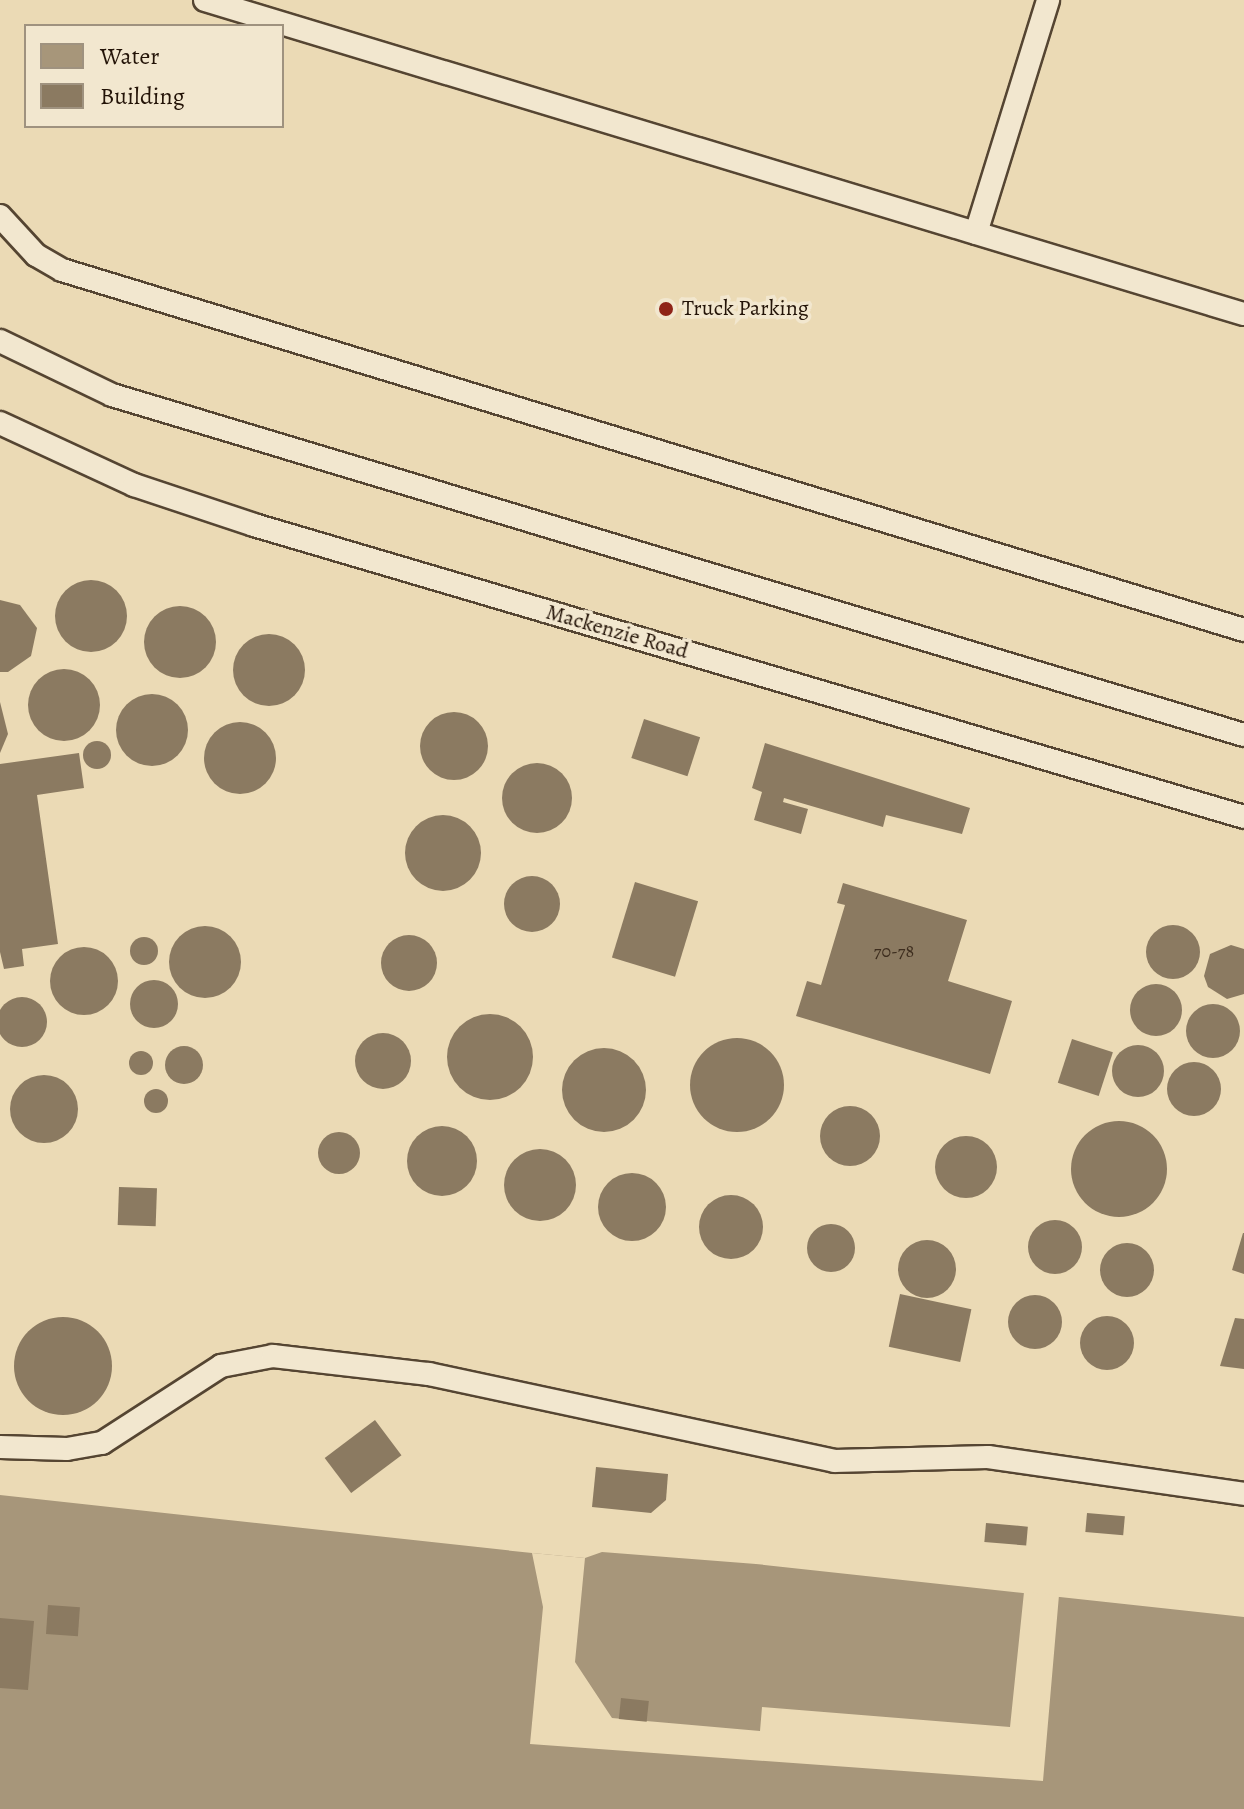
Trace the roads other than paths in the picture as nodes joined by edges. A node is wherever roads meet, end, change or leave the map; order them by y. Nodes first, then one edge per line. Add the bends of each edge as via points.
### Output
1 (205, 0) edge
2 (1048, 0) edge
3 (0, 216) edge
4 (976, 233) junction
5 (1244, 314) edge
6 (0, 341) edge
7 (0, 423) edge
8 (1244, 630) edge
9 (1244, 735) edge
10 (1244, 817) edge
11 (0, 1447) edge
12 (1244, 1494) edge

1 - 4 lane
2 - 4 lane
3 - 8 lane via 36,255 62,270
4 - 5 lane
6 - 9 lane via 112,395
7 - 10 lane, Mackenzie Road via 134,485 254,525
11 - 12 lane via 67,1449 102,1443 182,1386 221,1366 273,1356 429,1374 834,1461 988,1457

